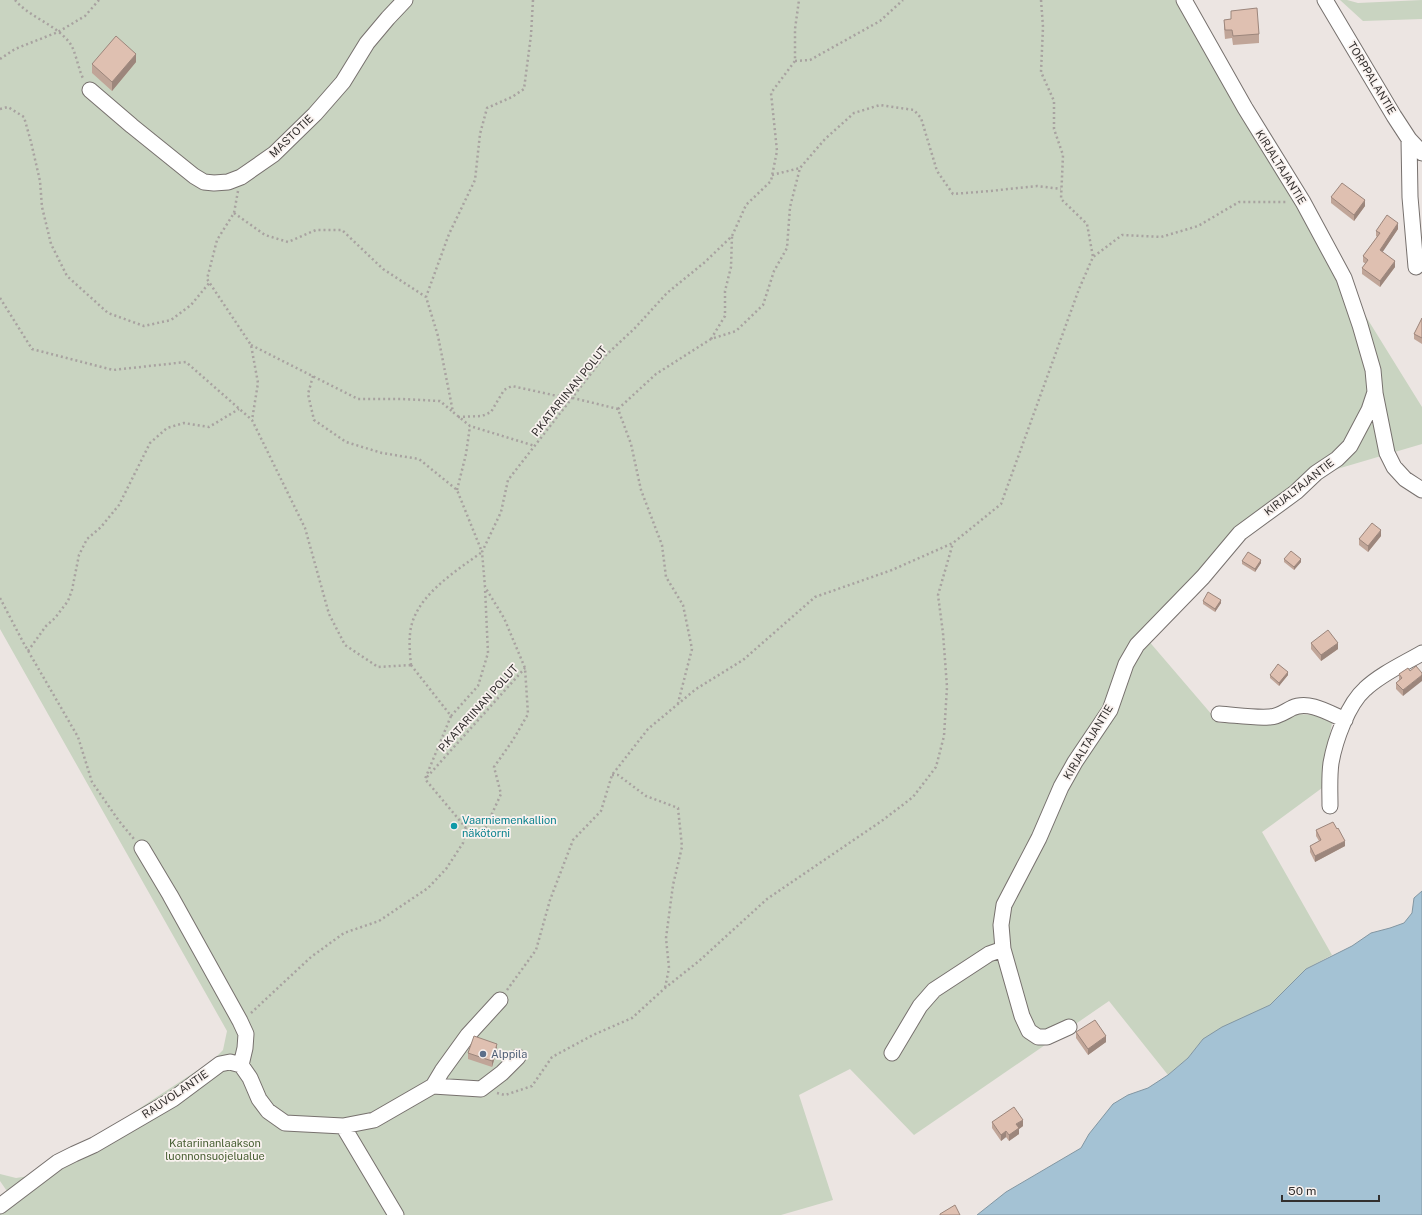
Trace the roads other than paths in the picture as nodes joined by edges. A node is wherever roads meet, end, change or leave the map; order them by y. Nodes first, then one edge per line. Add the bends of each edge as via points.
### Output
1 (405, 0) edge
2 (1184, 0) edge
3 (1325, 0) edge
4 (90, 90) road end
5 (1409, 139) junction
6 (1422, 153) edge
7 (1416, 267) dead end
8 (1375, 392) junction
9 (1422, 490) edge
10 (1422, 653) edge
11 (1219, 714) dead end
12 (1345, 720) junction
13 (1330, 806) dead end
14 (142, 848) road end
15 (1003, 949) junction
16 (500, 1000) road end
17 (1070, 1028) dead end
18 (892, 1053) dead end
19 (518, 1057) dead end
20 (241, 1065) junction
21 (433, 1086) junction
22 (343, 1126) junction
23 (0, 1206) edge
24 (396, 1215) edge

1 - 4 street, MASTOTIE via 367,42 343,82 314,114 274,154 241,177 228,182 204,182 194,176
2 - 8 street, KIRJALTAJANTIE via 1244,108 1303,202 1344,278 1373,370
3 - 5 street, TORPPALANTIE
5 - 6 street, TORPPALANTIE
5 - 7 street via 1410,197
8 - 9 street via 1387,453 1394,467 1405,479
8 - 15 street, KIRJALTAJANTIE via 1369,410 1350,446 1296,492 1240,533 1137,645 1126,664 1110,710 1061,787 1051,814 1004,905 1001,925
10 - 12 street via 1364,689
11 - 12 street via 1270,718 1304,705
12 - 13 street via 1331,763
14 - 20 street via 246,1034
15 - 17 street, KIRJALTAJANTIE via 1022,1016 1029,1030 1038,1037 1047,1037
15 - 18 street via 989,954 934,990 920,1006
16 - 21 street via 468,1035
19 - 21 street via 481,1089
20 - 22 street via 268,1111 285,1123
20 - 23 street, RAUVOLANTIE via 230,1062 220,1064 173,1099 94,1145 58,1162
21 - 22 street via 374,1120
22 - 24 street

